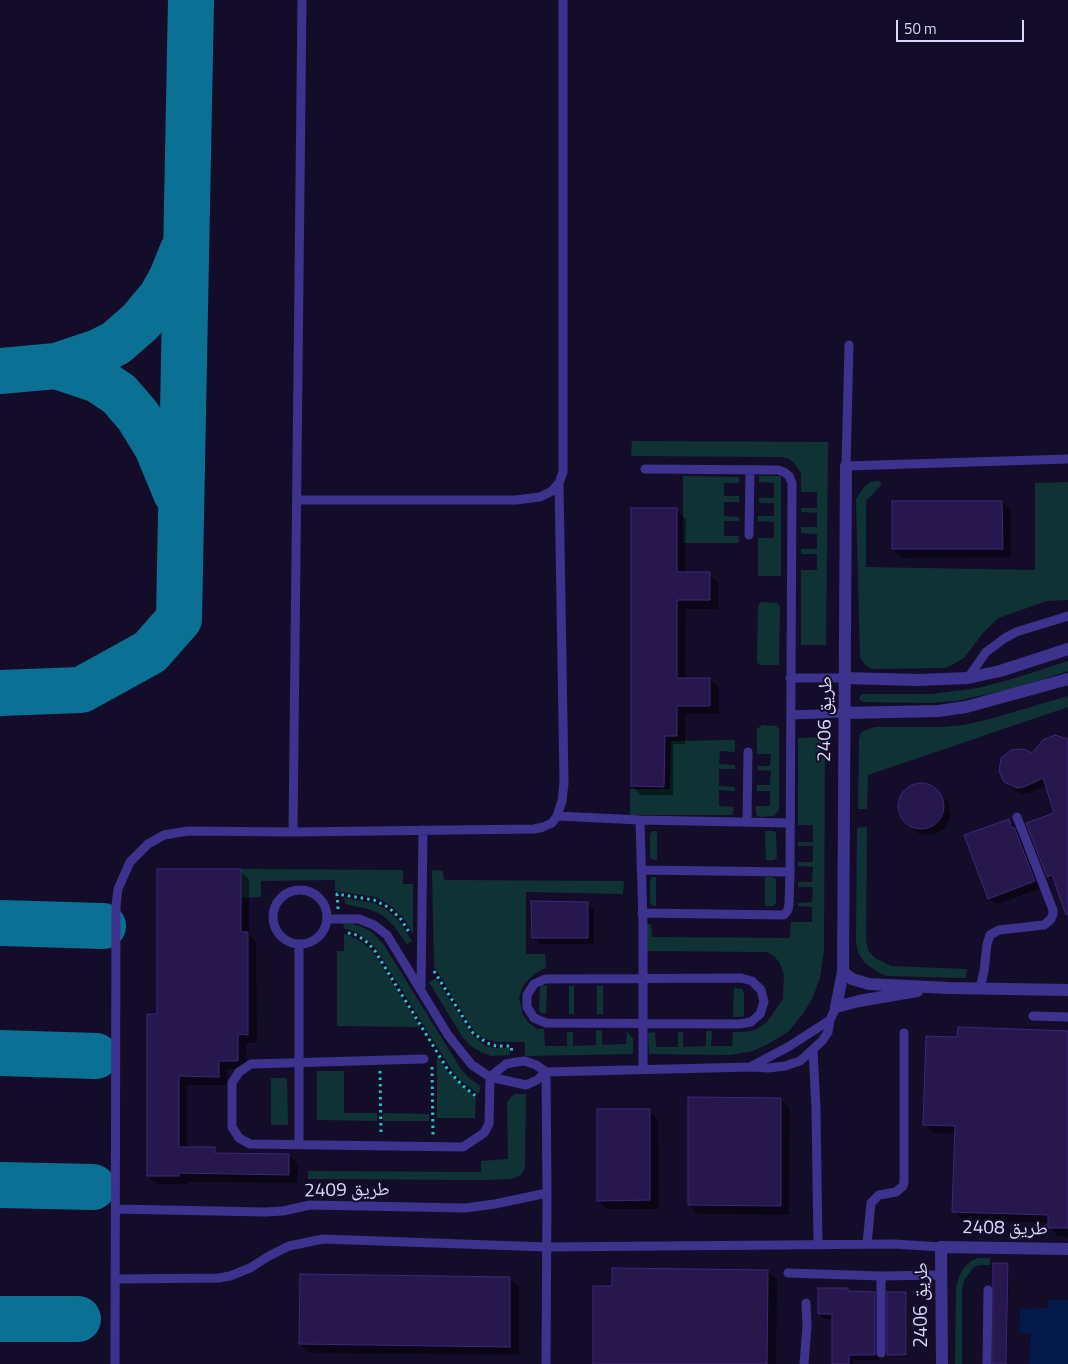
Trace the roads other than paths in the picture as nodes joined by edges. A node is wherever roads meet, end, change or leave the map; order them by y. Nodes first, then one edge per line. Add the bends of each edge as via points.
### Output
1 (302, 0) edge
2 (563, 0) edge
3 (849, 345) dead end
4 (1068, 459) edge
5 (846, 466) junction
6 (645, 469) dead end
7 (750, 470) junction
8 (559, 483) junction
9 (297, 500) junction
10 (749, 535) dead end
11 (1068, 616) edge
12 (1068, 650) edge
13 (790, 678) junction
14 (845, 678) junction
15 (968, 678) junction
16 (1068, 679) edge
17 (844, 712) junction
18 (790, 715) junction
19 (748, 752) dead end
20 (557, 816) junction
21 (1017, 817) dead end
22 (640, 820) junction
23 (747, 822) junction
24 (790, 823) junction
25 (423, 830) junction
26 (293, 832) junction
27 (641, 870) junction
28 (790, 872) junction
29 (642, 913) junction
30 (328, 918) junction
31 (299, 945) junction
32 (843, 972) junction
33 (642, 978) junction
34 (948, 988) junction
35 (980, 988) junction
36 (421, 989) junction
37 (1068, 990) edge
38 (836, 1007) junction
39 (1033, 1016) dead end
40 (1068, 1017) edge
41 (830, 1020) junction
42 (643, 1024) junction
43 (904, 1033) dead end
44 (813, 1050) junction
45 (424, 1059) road end
46 (299, 1062) junction
47 (752, 1067) junction
48 (643, 1069) junction
49 (546, 1072) junction
50 (490, 1077) junction
51 (299, 1144) junction
52 (547, 1193) junction
53 (116, 1209) junction
54 (867, 1244) junction
55 (818, 1245) junction
56 (546, 1247) junction
57 (941, 1247) junction
58 (1068, 1249) edge
59 (788, 1273) dead end
60 (941, 1275) junction
61 (881, 1276) junction
62 (116, 1279) junction
63 (988, 1290) dead end
64 (806, 1303) dead end
65 (881, 1353) dead end
66 (115, 1364) edge
67 (546, 1364) edge
68 (804, 1364) edge
69 (942, 1364) edge
70 (987, 1364) edge

1 - 9 lane
2 - 8 lane via 563,462
3 - 5 lane
4 - 5 lane
5 - 14 street, طريق 2406
6 - 7 lane
7 - 10 lane
7 - 13 lane via 784,472 792,483
8 - 9 lane via 540,497 516,500
8 - 20 lane via 564,783
9 - 26 lane
11 - 15 lane via 1005,638 986,652
12 - 15 street
13 - 14 lane
13 - 18 lane
14 - 15 street
14 - 17 street, طريق 2406
16 - 17 street via 966,707 938,711
17 - 18 lane
17 - 32 street, طريق 2406
18 - 24 lane
19 - 23 lane
20 - 22 lane
20 - 25 lane via 552,822 534,829
21 - 35 lane via 1053,910 1052,919 1044,925 999,930 990,935
22 - 23 lane
22 - 27 lane
23 - 24 lane
24 - 28 lane
25 - 26 lane
25 - 36 lane
26 - 53 lane via 188,831 164,835 148,844 130,862 118,888 116,904
27 - 28 lane
27 - 29 lane
28 - 29 lane via 789,904 784,914
29 - 33 lane
30 - 31 lane via 322,934 308,944
30 - 31 lane via 324,902 310,891 293,890 285,894 274,907 274,924 283,939
30 - 36 lane via 359,920 381,930
31 - 46 lane
32 - 34 street via 852,979 869,984
32 - 38 street, طريق 2406
33 - 42 lane
33 - 42 lane via 545,979 534,984 527,995 527,1008 534,1018 546,1023
33 - 42 lane via 741,978 752,981 761,990 764,1002 760,1014 751,1022
34 - 35 street
34 - 38 street via 906,992
35 - 37 street
36 - 50 lane via 459,1050 472,1065
38 - 41 lane
39 - 40 lane
41 - 44 lane via 828,1032
41 - 47 lane
42 - 48 lane
43 - 54 lane via 904,1182 896,1192 879,1195 871,1203
44 - 47 lane via 800,1061 785,1066
44 - 55 lane
45 - 46 lane
46 - 51 lane
46 - 51 lane via 251,1064 239,1072 232,1083 232,1127 239,1138 250,1144
47 - 48 lane
48 - 49 lane
49 - 50 lane via 526,1085
49 - 50 lane via 526,1061 506,1064
49 - 52 lane
50 - 51 lane via 489,1124 484,1133 463,1147
52 - 53 lane, طريق 2409 via 465,1208 310,1205 265,1212
52 - 56 lane
53 - 62 lane
54 - 55 lane
54 - 57 lane
55 - 56 lane
56 - 62 lane via 323,1239 289,1246 230,1276
56 - 67 lane
57 - 58 street, طريق 2408
57 - 60 street, طريق 2406
59 - 61 lane
60 - 61 lane
60 - 69 street, طريق 2406
61 - 65 lane
62 - 66 lane
63 - 70 lane
64 - 68 lane

